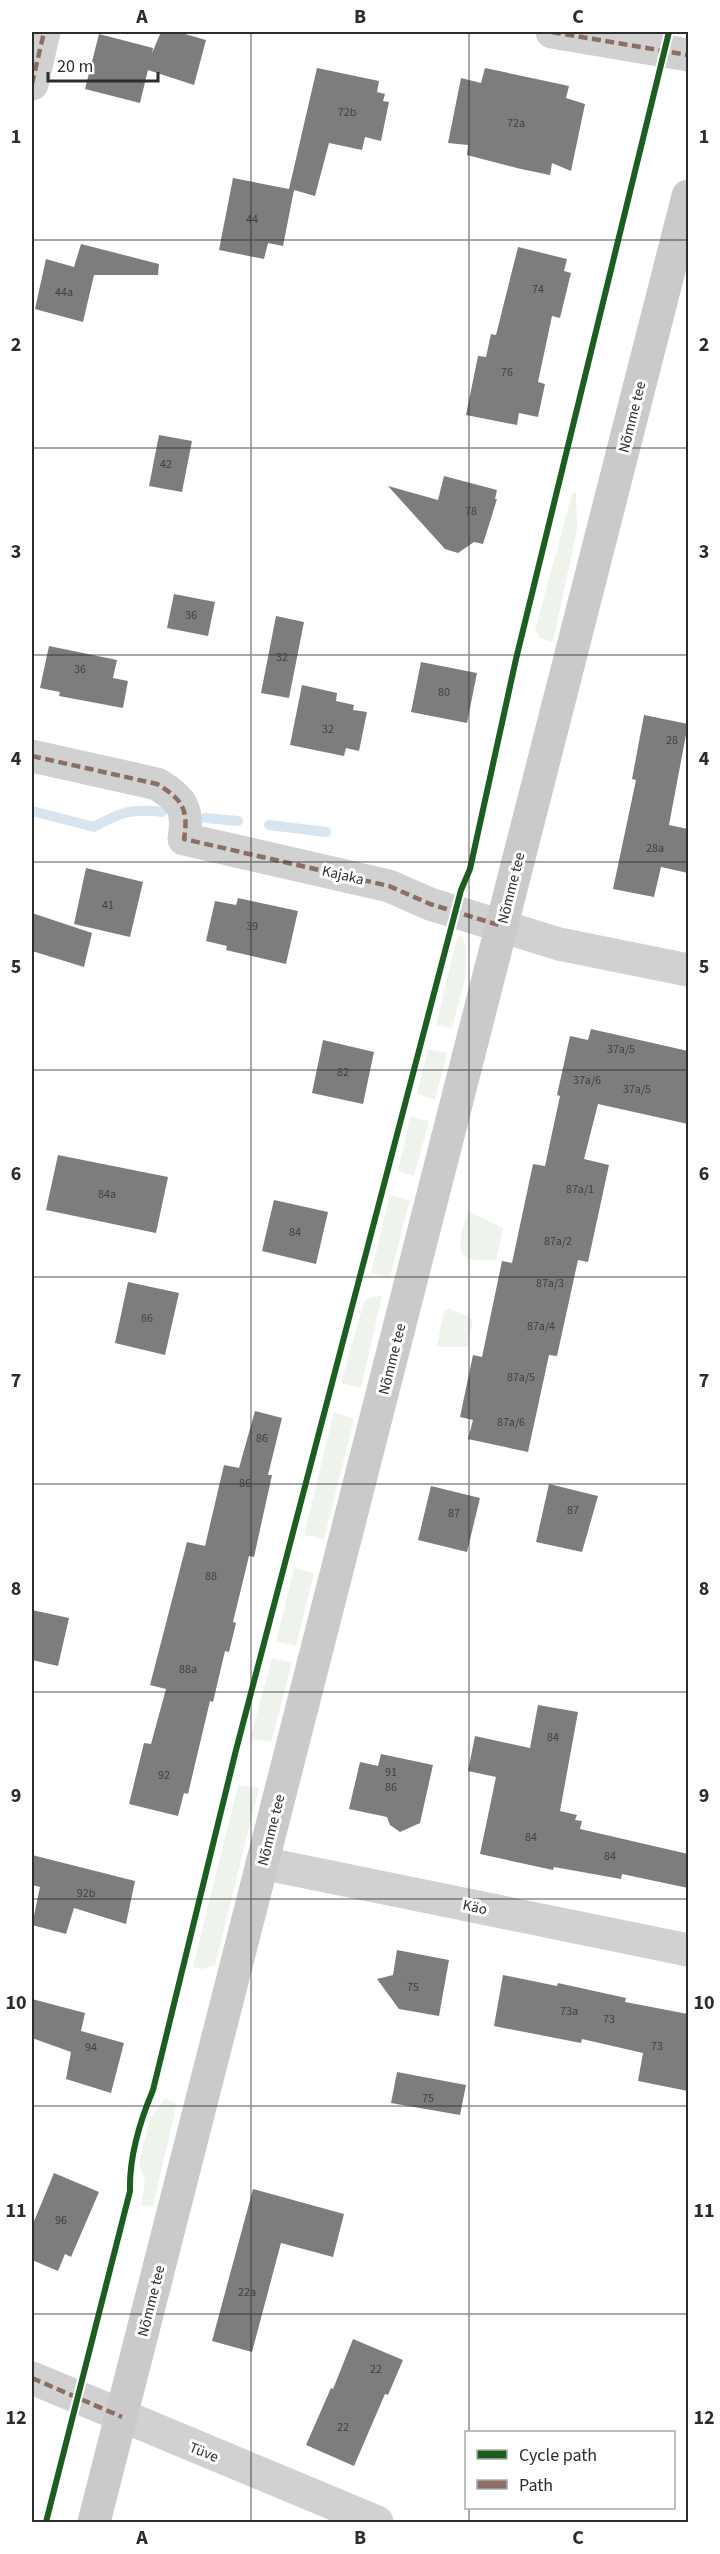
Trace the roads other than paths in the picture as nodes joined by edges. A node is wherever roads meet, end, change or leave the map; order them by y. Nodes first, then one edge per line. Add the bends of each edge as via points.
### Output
1 (44, 32) edge
2 (552, 32) edge
3 (688, 55) edge
4 (32, 84) edge
5 (688, 196) edge
6 (32, 756) edge
7 (502, 926) junction
8 (688, 970) edge
9 (262, 1863) junction
10 (688, 1950) edge
11 (32, 2379) edge
12 (122, 2417) junction
13 (94, 2523) edge
14 (377, 2523) edge

1 - 4 street
2 - 3 street
5 - 7 street, Nõmme tee
6 - 7 street, Kajaka via 157,784 174,794 184,807 184,840 389,886 430,904
7 - 8 street, Kajaka via 559,944
7 - 9 street, Nõmme tee
9 - 10 street, Käo
9 - 12 street, Nõmme tee
11 - 12 street, Tüve
12 - 13 street, Nõmme tee
12 - 14 street, Tüve

